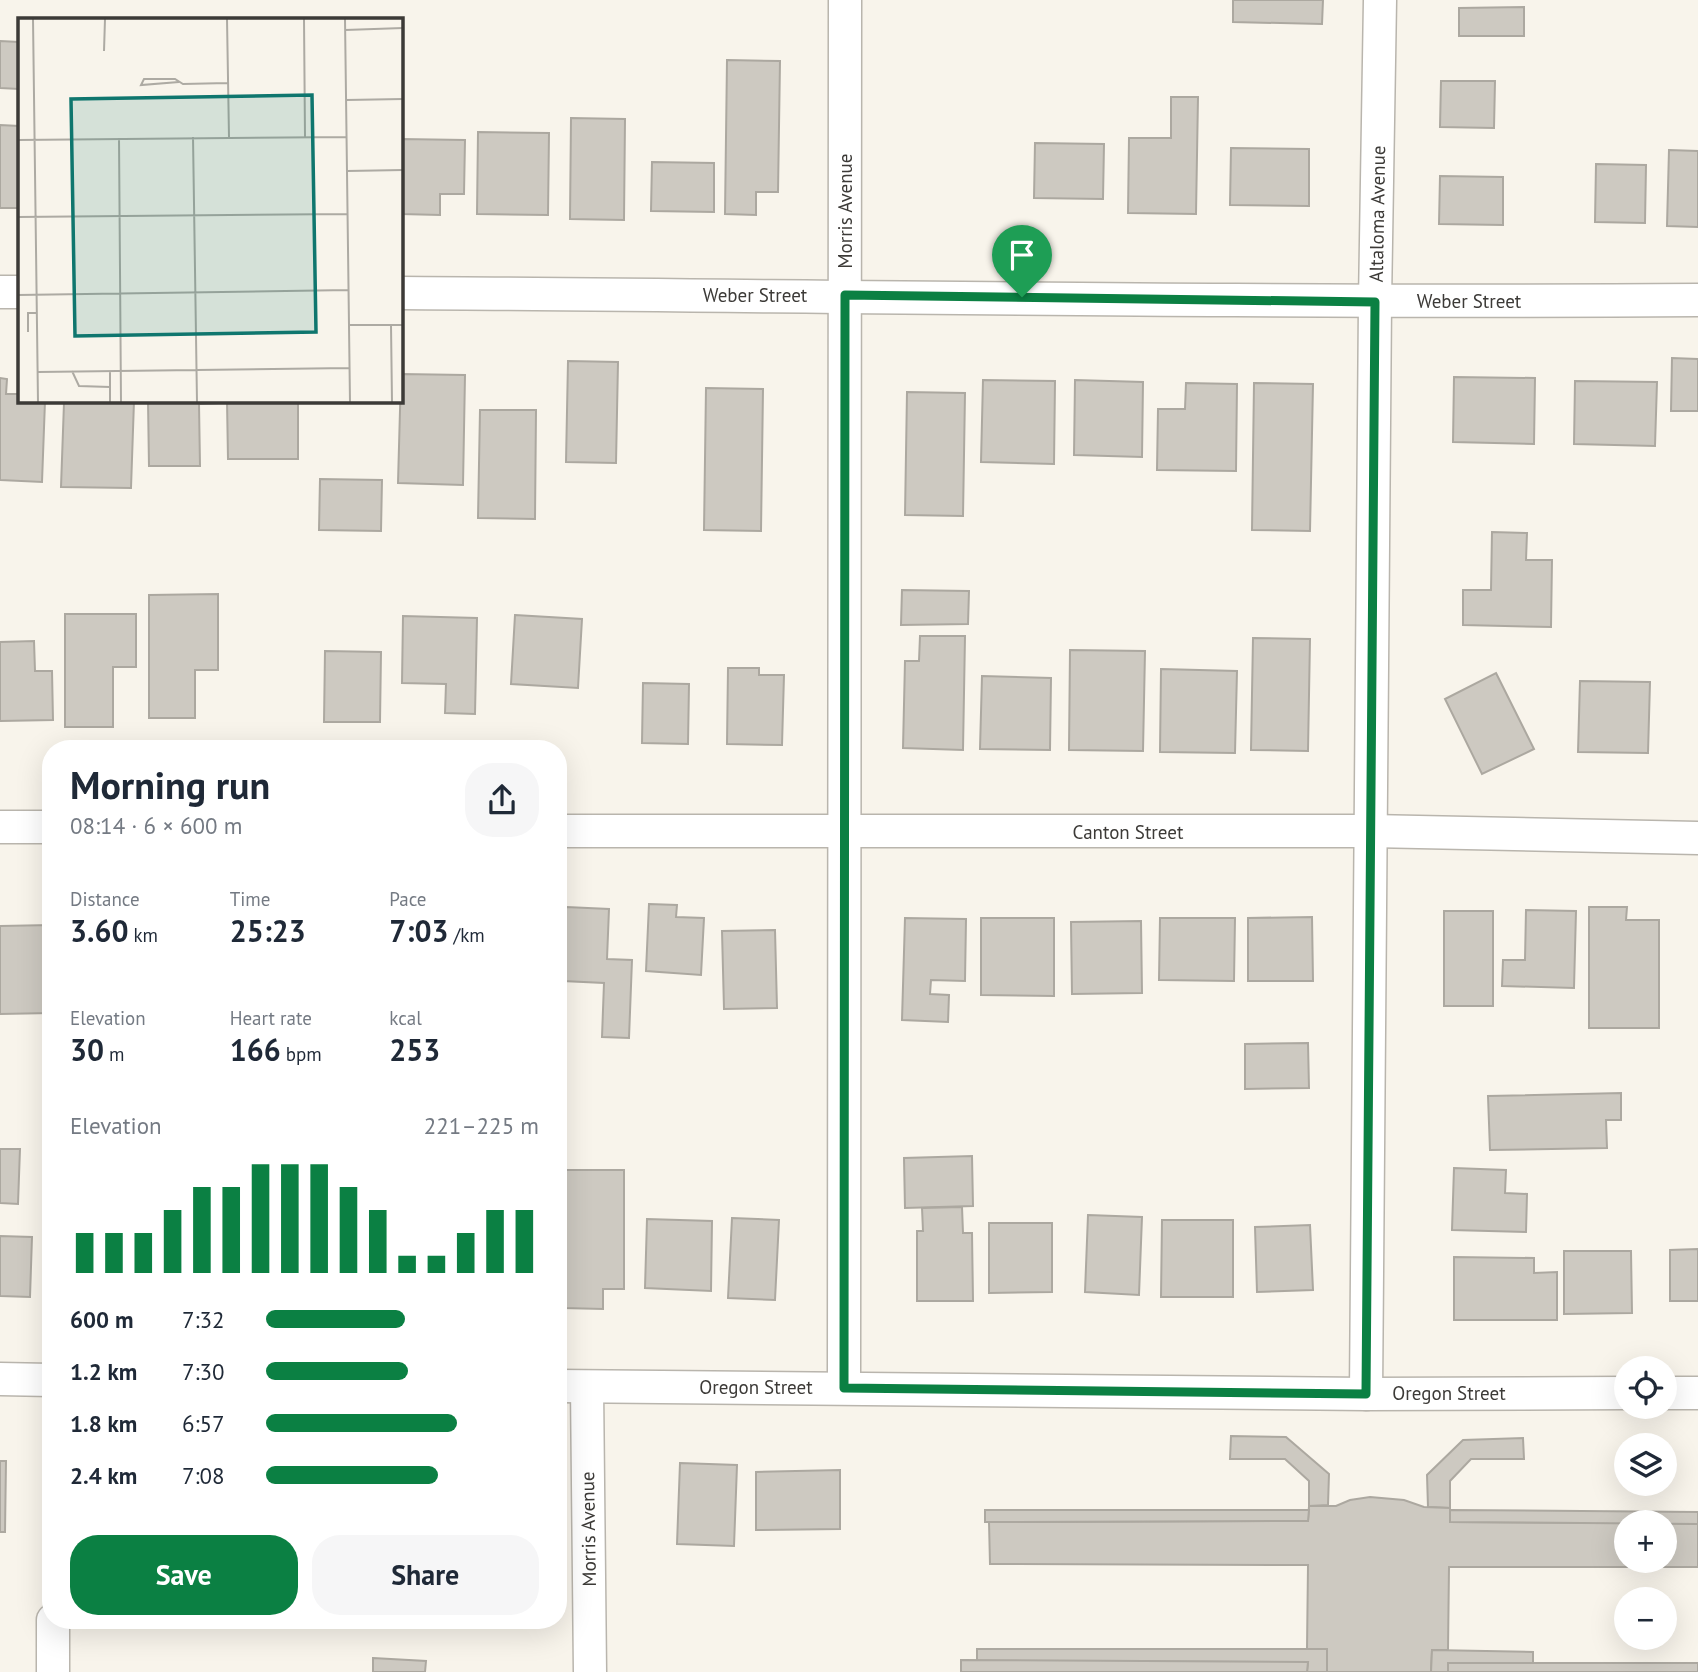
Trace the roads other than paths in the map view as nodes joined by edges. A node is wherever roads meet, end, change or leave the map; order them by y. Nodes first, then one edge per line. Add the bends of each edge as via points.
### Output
1 (845, 0) edge
2 (1380, 0) edge
3 (0, 292) edge
4 (18, 292) edge
5 (402, 293) edge
6 (845, 295) junction
7 (1698, 300) edge
8 (1375, 302) junction
9 (0, 827) edge
10 (42, 827) edge
11 (567, 831) edge
12 (1371, 831) junction
13 (845, 832) junction
14 (1698, 838) edge
15 (0, 1379) edge
16 (42, 1380) edge
17 (573, 1386) edge
18 (844, 1388) junction
19 (1614, 1393) edge
20 (1677, 1393) edge
21 (1698, 1393) edge
22 (1366, 1394) junction
23 (53, 1629) edge
24 (53, 1672) edge
25 (590, 1672) edge

1 - 6 street, Morris Avenue
2 - 8 street, Altaloma Avenue
3 - 4 street
5 - 6 street, Weber Street
6 - 8 street, Weber Street
6 - 13 street, Morris Avenue
7 - 8 street, Weber Street
8 - 12 street, Altaloma Avenue
9 - 10 street
11 - 13 street, Canton Street
12 - 13 street, Canton Street
12 - 14 street, Canton Street
12 - 22 street, Altaloma Avenue
13 - 18 street, Morris Avenue
15 - 16 street
17 - 18 street, Oregon Street
17 - 25 street, Morris Avenue
18 - 22 street, Oregon Street
19 - 22 street, Oregon Street
20 - 21 street
23 - 24 street

